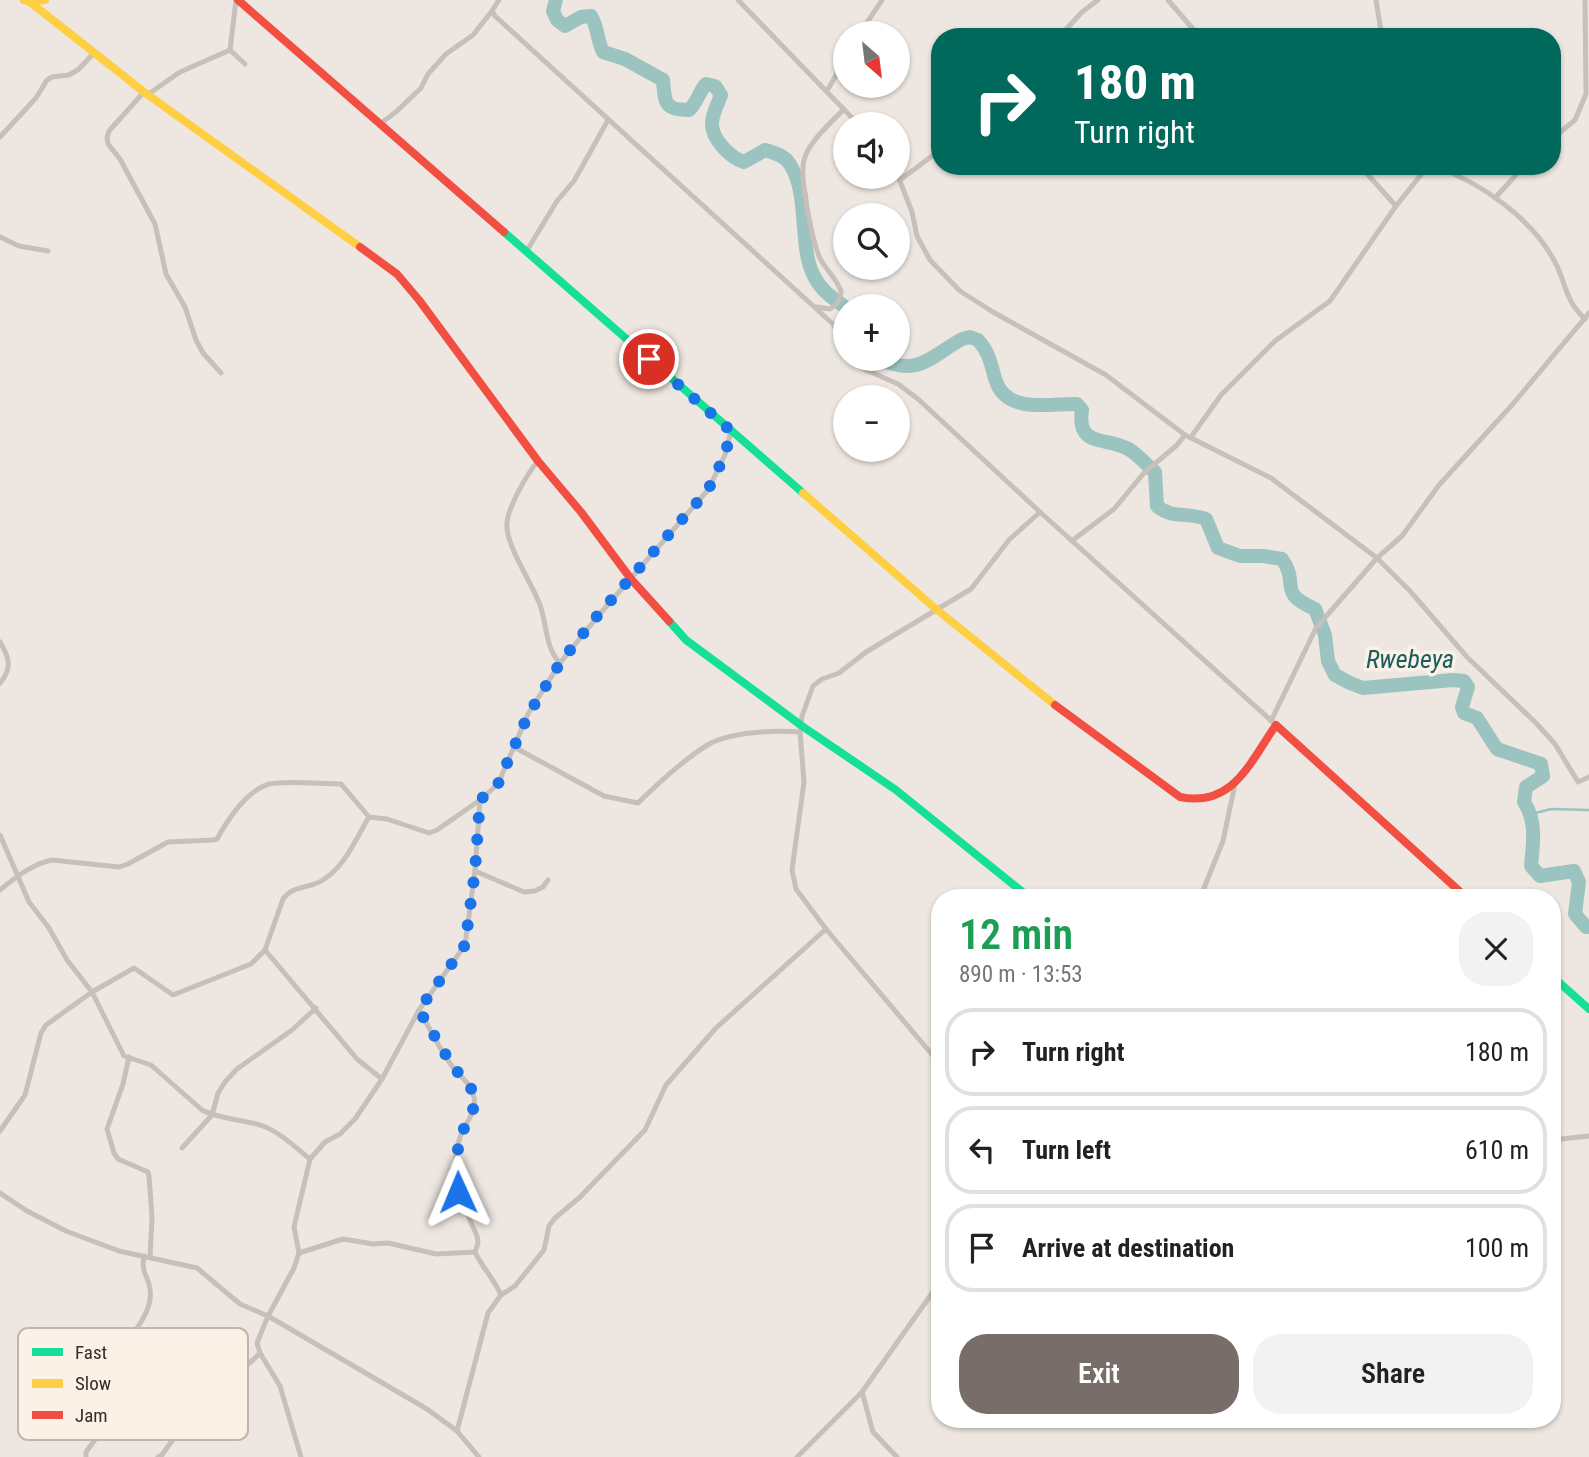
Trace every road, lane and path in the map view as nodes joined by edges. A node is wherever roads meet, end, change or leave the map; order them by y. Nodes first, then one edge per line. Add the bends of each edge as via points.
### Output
1 (45, 0) edge
2 (237, 0) edge
3 (499, 0) edge
4 (738, 0) edge
5 (882, 0) edge
6 (1098, 0) edge
7 (1168, 0) edge
8 (1376, 0) edge
9 (1584, 0) edge
10 (27, 1) edge
11 (1089, 2) edge
12 (492, 11) junction
13 (868, 21) edge
14 (1067, 28) edge
15 (1192, 28) edge
16 (1381, 28) edge
17 (230, 50) junction
18 (93, 54) junction
19 (245, 64) dead end
20 (833, 80) edge
21 (827, 91) junction
22 (145, 94) junction
23 (844, 108) junction
24 (848, 112) edge
25 (608, 120) junction
26 (380, 124) junction
27 (1561, 132) edge
28 (0, 137) edge
29 (931, 156) edge
30 (910, 170) edge
31 (1368, 175) edge
32 (1421, 175) edge
33 (1455, 175) edge
34 (1516, 175) edge
35 (903, 189) edge
36 (1495, 198) junction
37 (1396, 205) junction
38 (0, 237) edge
39 (48, 251) dead end
40 (526, 252) junction
41 (814, 307) junction
42 (1587, 316) edge
43 (833, 324) edge
44 (869, 371) edge
45 (221, 373) dead end
46 (731, 431) junction
47 (1188, 436) junction
48 (538, 461) junction
49 (1040, 512) junction
50 (1073, 540) junction
51 (1377, 558) junction
52 (631, 579) junction
53 (936, 609) junction
54 (0, 642) edge
55 (560, 663) junction
56 (0, 683) edge
57 (1274, 723) junction
58 (801, 729) junction
59 (514, 747) junction
60 (1589, 777) edge
61 (1235, 784) junction
62 (480, 800) junction
63 (369, 817) junction
64 (0, 835) edge
65 (475, 871) junction
66 (18, 876) junction
67 (548, 880) dead end
68 (1019, 889) edge
69 (1204, 889) edge
70 (1457, 889) edge
71 (0, 890) edge
72 (826, 929) junction
73 (265, 950) junction
74 (1561, 984) edge
75 (92, 992) junction
76 (316, 1008) junction
77 (1589, 1009) edge
78 (419, 1010) junction
79 (931, 1053) edge
80 (128, 1057) junction
81 (382, 1079) junction
82 (212, 1115) junction
83 (0, 1131) edge
84 (1589, 1136) edge
85 (1561, 1139) edge
86 (182, 1148) dead end
87 (310, 1159) junction
88 (0, 1193) edge
89 (475, 1252) junction
90 (299, 1253) junction
91 (147, 1257) junction
92 (502, 1295) junction
93 (931, 1295) edge
94 (268, 1316) junction
95 (137, 1328) edge
96 (260, 1353) junction
97 (248, 1365) edge
98 (862, 1392) junction
99 (457, 1431) junction
100 (94, 1440) edge
101 (173, 1440) edge
102 (476, 1456) edge
103 (86, 1457) edge
104 (158, 1457) edge
105 (301, 1457) edge
106 (797, 1457) edge
107 (897, 1457) edge

1 - 10 main road
2 - 17 street
2 - 26 main road
3 - 12 street
4 - 21 street
5 - 13 street
6 - 11 street
7 - 15 street
8 - 16 street
9 - 27 street via 1586,93 1575,120
10 - 18 main road
11 - 14 street
12 - 25 street
12 - 26 street via 473,35 446,54 421,88
17 - 19 street
17 - 22 street
18 - 22 main road
18 - 28 street via 69,75 47,80
20 - 21 street
21 - 23 street
22 - 45 street via 109,131 108,144 155,224 166,274 185,307 196,340
22 - 48 main road via 397,274
23 - 24 street
23 - 41 street via 803,161 819,257 841,295 830,309
25 - 40 street
25 - 41 street
26 - 40 main road
29 - 30 street
31 - 37 street
32 - 37 street
33 - 36 street
34 - 36 street
35 - 47 street via 917,236 930,260 960,291 1107,375
36 - 42 street via 1521,216 1546,243 1572,306
37 - 47 street via 1330,301 1268,348
38 - 39 street
40 - 46 main road
41 - 43 street
42 - 51 street via 1439,485 1402,536
44 - 49 street via 918,399
46 - 52 street via 708,490
46 - 53 main road
47 - 50 street via 1144,473 1114,509
47 - 51 street via 1290,490
48 - 52 main road
48 - 55 street via 525,477 506,523 540,606 552,656
49 - 50 street
49 - 53 street via 1009,540 971,589
50 - 57 street
51 - 57 street via 1316,628 1282,695
51 - 60 street via 1467,657 1543,730 1578,782
52 - 55 street
52 - 58 main road via 686,640
53 - 58 street via 813,686
53 - 61 main road via 1180,797 1199,801
54 - 56 street via 9,667
55 - 59 street
57 - 61 main road
57 - 70 main road
58 - 59 street via 710,743 638,803 604,796
58 - 68 main road via 896,790
58 - 72 street via 804,782 793,880
59 - 62 street via 498,784
61 - 69 street via 1223,841
62 - 63 street via 429,833
62 - 65 street
63 - 66 street via 341,785 272,783 228,818 217,839 168,842 119,867 52,860
63 - 73 street via 343,863 319,883 288,892
64 - 66 street
65 - 67 street via 524,892 543,887
65 - 78 street via 465,945
66 - 71 street
66 - 75 street via 29,902
72 - 79 street
72 - 92 street via 716,1028 666,1086 645,1130 555,1219 544,1250
73 - 75 street via 251,964 173,995 135,968
73 - 76 street
74 - 77 main road
75 - 80 street via 119,1048
75 - 83 street via 46,1025 25,1096
76 - 81 street via 358,1059
76 - 82 street via 237,1069 218,1093
78 - 81 street
78 - 89 street via 474,1094 475,1105 460,1137 455,1167 458,1192 477,1236
80 - 82 street via 151,1065
80 - 91 street via 107,1129 118,1159 148,1172 152,1217
81 - 87 street via 355,1119
82 - 86 street
82 - 87 street via 261,1125
84 - 85 street
87 - 90 street via 295,1227
88 - 91 street via 66,1231
89 - 90 street via 436,1254 343,1239
89 - 92 street
90 - 94 street
91 - 94 street via 197,1268 240,1304
91 - 95 street via 142,1270 150,1288 149,1308
92 - 99 street via 488,1313
93 - 98 street
94 - 96 street via 258,1335
94 - 99 street via 398,1391
96 - 97 street
96 - 105 street via 280,1386
98 - 106 street
98 - 107 street via 873,1432
99 - 102 street
100 - 103 street
101 - 104 street

